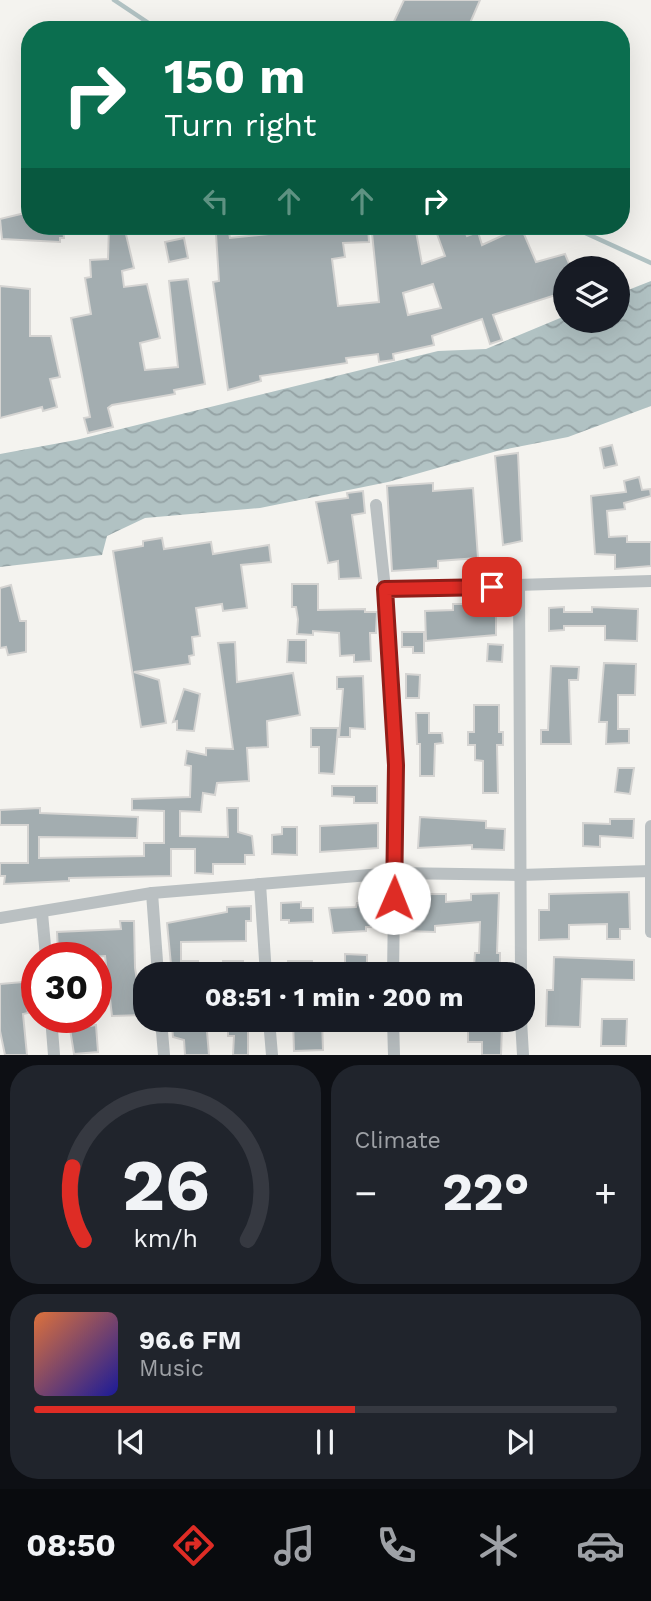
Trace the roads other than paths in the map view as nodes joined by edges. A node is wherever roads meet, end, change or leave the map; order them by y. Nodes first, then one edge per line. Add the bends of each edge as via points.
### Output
1 (376, 505) dead end
2 (651, 581) edge
3 (519, 586) junction
4 (385, 589) junction
5 (651, 826) edge
6 (651, 871) edge
7 (394, 873) junction
8 (520, 875) junction
9 (260, 884) junction
10 (152, 893) junction
11 (42, 913) junction
12 (0, 918) edge
13 (651, 932) edge
14 (45, 942) edge
15 (157, 962) edge
16 (266, 962) edge
17 (393, 962) edge
18 (521, 962) edge
19 (162, 1032) edge
20 (271, 1032) edge
21 (393, 1032) edge
22 (522, 1032) edge
23 (52, 1033) edge
24 (54, 1055) edge
25 (163, 1055) edge
26 (272, 1055) edge
27 (394, 1055) edge
28 (523, 1055) edge

1 - 4 street
2 - 3 street
3 - 4 street
3 - 8 street
4 - 7 street via 396,765
5 - 6 street
6 - 8 street
6 - 13 street
7 - 8 street
7 - 9 street
7 - 17 street
8 - 18 street
9 - 10 street
9 - 16 street
10 - 11 street
10 - 15 street
11 - 12 street
11 - 14 street
19 - 25 street
20 - 26 street
21 - 27 street
22 - 28 street
23 - 24 street

